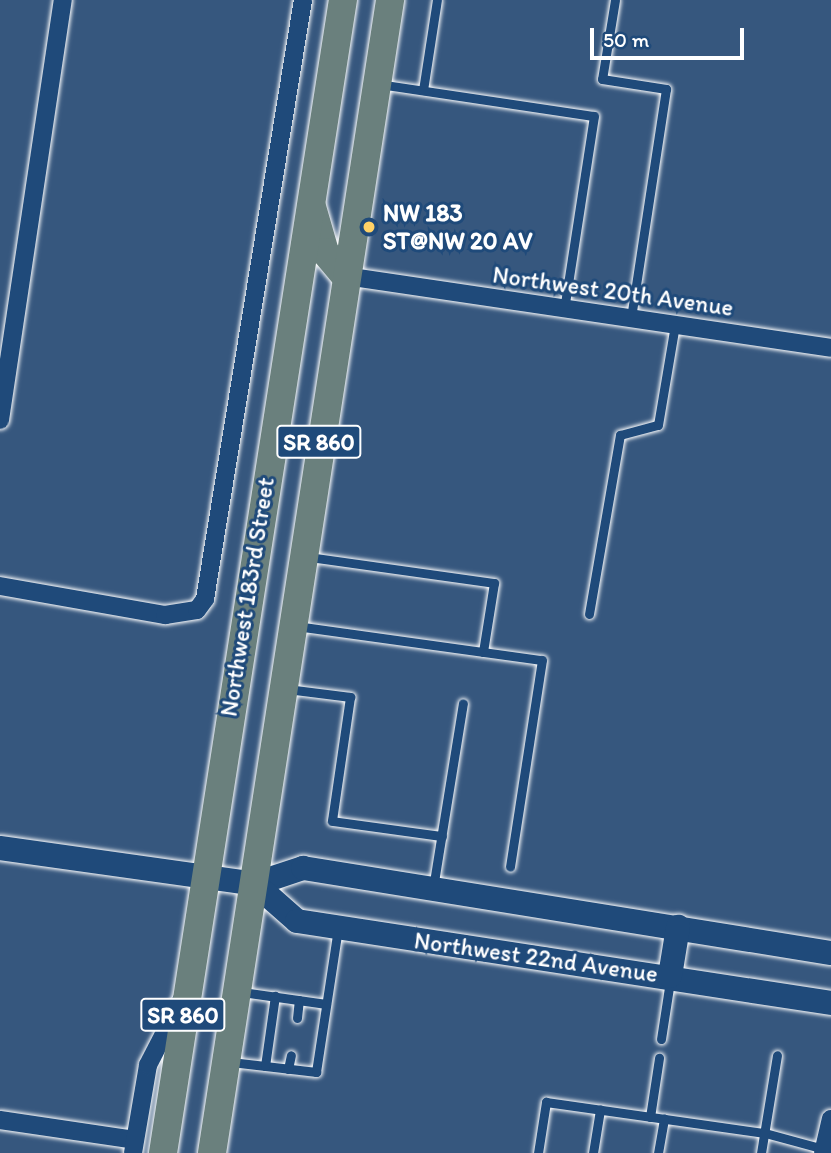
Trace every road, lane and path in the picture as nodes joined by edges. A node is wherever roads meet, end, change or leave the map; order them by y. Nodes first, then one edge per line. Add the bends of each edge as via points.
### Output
1 (63, 0) edge
2 (303, 0) edge
3 (343, 0) edge
4 (390, 0) edge
5 (437, 0) edge
6 (615, 0) edge
7 (377, 83) junction
8 (423, 90) junction
9 (310, 201) junction
10 (345, 276) junction
11 (564, 309) junction
12 (631, 318) junction
13 (675, 325) junction
14 (831, 348) edge
15 (0, 420) edge
16 (301, 556) junction
17 (0, 586) edge
18 (589, 614) dead end
19 (291, 625) junction
20 (483, 652) junction
21 (282, 688) junction
22 (463, 703) dead end
23 (442, 836) junction
24 (0, 848) edge
25 (510, 867) dead end
26 (203, 877) junction
27 (255, 884) junction
28 (433, 889) junction
29 (677, 927) junction
30 (338, 928) junction
31 (831, 953) edge
32 (670, 976) junction
33 (237, 991) junction
34 (186, 993) junction
35 (275, 996) junction
36 (299, 1000) junction
37 (831, 1003) edge
38 (326, 1004) junction
39 (297, 1018) dead end
40 (661, 1039) dead end
41 (291, 1055) dead end
42 (778, 1055) dead end
43 (659, 1058) dead end
44 (226, 1061) junction
45 (265, 1066) junction
46 (288, 1069) junction
47 (600, 1110) junction
48 (650, 1116) junction
49 (664, 1119) junction
50 (831, 1119) edge
51 (0, 1120) edge
52 (765, 1133) junction
53 (134, 1147) edge
54 (824, 1151) edge
55 (163, 1153) edge
56 (212, 1153) edge
57 (538, 1153) edge
58 (593, 1153) edge
59 (657, 1153) edge
60 (761, 1153) edge

1 - 15 street
2 - 17 street, Northwest 183rd Street via 210,587 197,610 164,615
3 - 9 main road, Northwest 183rd Street / SR 860
4 - 7 main road, Northwest 183rd Street / SR 860
5 - 8 lane
6 - 12 lane via 602,79 666,89
7 - 8 lane
7 - 10 main road, Northwest 183rd Street / SR 860
8 - 11 lane via 594,116
9 - 10 main road via 325,251
9 - 26 main road, Northwest 183rd Street / SR 860
10 - 11 street, Northwest 20th Avenue
10 - 16 main road, Northwest 183rd Street / SR 860
11 - 12 street, Northwest 20th Avenue
12 - 13 street, Northwest 20th Avenue
13 - 14 street, Northwest 20th Avenue
13 - 18 lane via 659,425 620,435
16 - 19 main road, Northwest 183rd Street / SR 860
16 - 20 lane via 494,583
19 - 20 lane
19 - 21 main road, Northwest 183rd Street / SR 860
20 - 25 lane via 542,660
21 - 23 lane via 350,697 332,821
21 - 27 main road, Northwest 183rd Street / SR 860
22 - 23 lane
23 - 28 lane
24 - 26 main road, Northwest 22nd Avenue
26 - 27 main road, Northwest 22nd Avenue
26 - 34 main road, Northwest 183rd Street / SR 860
27 - 28 main road, Northwest 22nd Avenue via 303,868
27 - 30 main road, Northwest 22nd Avenue via 297,921
27 - 33 main road, Northwest 183rd Street / SR 860
28 - 29 main road, Northwest 22nd Avenue
29 - 31 main road, Northwest 22nd Avenue
29 - 32 main road
30 - 32 main road, Northwest 22nd Avenue
30 - 38 lane
32 - 37 main road, Northwest 22nd Avenue
32 - 40 lane
33 - 35 lane
33 - 44 main road, Northwest 183rd Street / SR 860
34 - 53 street via 148,1065
34 - 55 main road, Northwest 183rd Street / SR 860
35 - 36 lane
35 - 45 lane
36 - 38 lane
36 - 39 lane
38 - 46 lane via 316,1072
41 - 46 lane
42 - 52 lane
43 - 48 lane
44 - 45 lane
44 - 56 main road, Northwest 183rd Street / SR 860
45 - 46 lane
47 - 48 lane
47 - 57 lane via 546,1102
47 - 58 lane
48 - 49 lane
49 - 52 lane
49 - 59 lane
50 - 54 street
51 - 53 street
52 - 54 lane
52 - 60 lane

